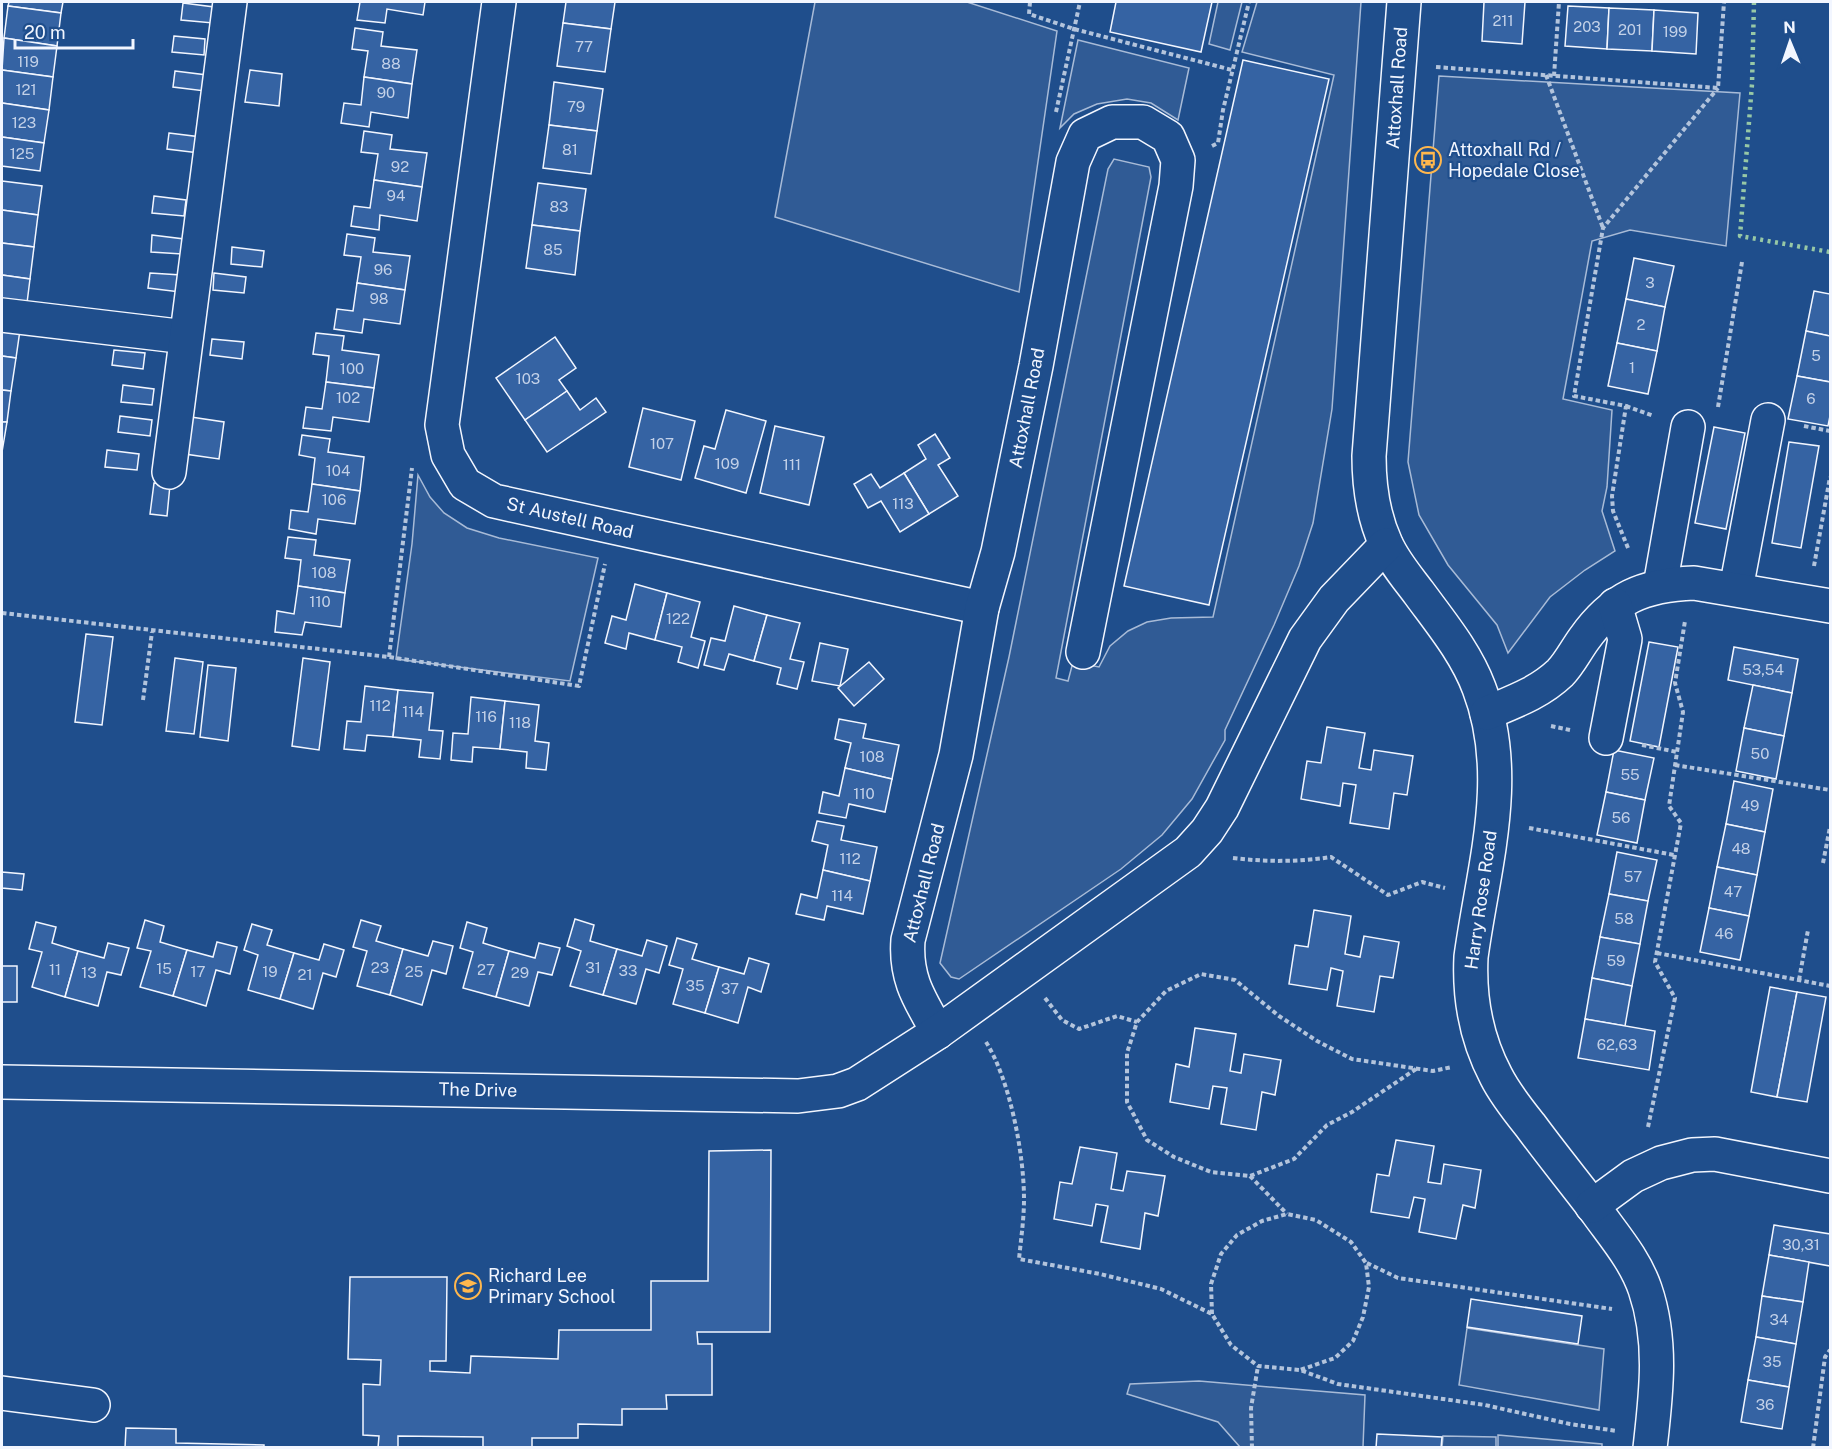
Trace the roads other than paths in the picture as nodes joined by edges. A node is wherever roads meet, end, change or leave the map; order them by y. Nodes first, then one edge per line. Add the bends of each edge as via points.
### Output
1 (230, 2) edge
2 (499, 2) edge
3 (1404, 2) edge
4 (2, 315) edge
5 (186, 337) junction
6 (1768, 420) dead end
7 (1688, 427) road end
8 (169, 472) dead end
9 (1386, 545) junction
10 (1652, 588) junction
11 (1736, 589) junction
12 (1819, 604) edge
13 (1615, 605) junction
14 (982, 608) junction
15 (1083, 652) dead end
16 (1487, 713) junction
17 (1606, 738) dead end
18 (938, 1032) junction
19 (2, 1082) edge
20 (1830, 1176) edge
21 (1592, 1206) junction
22 (2, 1393) edge
23 (93, 1405) dead end
24 (1651, 1442) edge

1 - 5 street
2 - 14 street, St Austell Road via 442,425 448,455 465,484 494,501
3 - 9 street, Attoxhall Road via 1369,456 1372,500
4 - 5 street
5 - 8 street
6 - 11 street
7 - 10 street
9 - 16 street, Harry Rose Road via 1468,663
9 - 18 street via 1334,599 1305,639 1222,808 1188,852
10 - 11 street via 1694,583
10 - 13 street
11 - 12 street
13 - 16 street via 1598,620 1562,672 1541,689
13 - 17 street via 1625,639
14 - 15 street, Attoxhall Road via 998,552 1036,366 1072,162 1085,135 1112,122 1143,122 1168,137 1178,160 1176,186
14 - 18 street, Attoxhall Road via 956,755 908,940 911,981
16 - 21 street, Harry Rose Road via 1495,756 1495,804 1471,957 1478,1028 1485,1052 1514,1104
18 - 19 street, The Drive via 857,1083 838,1091 798,1096
20 - 21 street via 1715,1154 1692,1155 1633,1176
21 - 24 street, Harry Rose Road via 1630,1256 1646,1290 1656,1333
22 - 23 street

